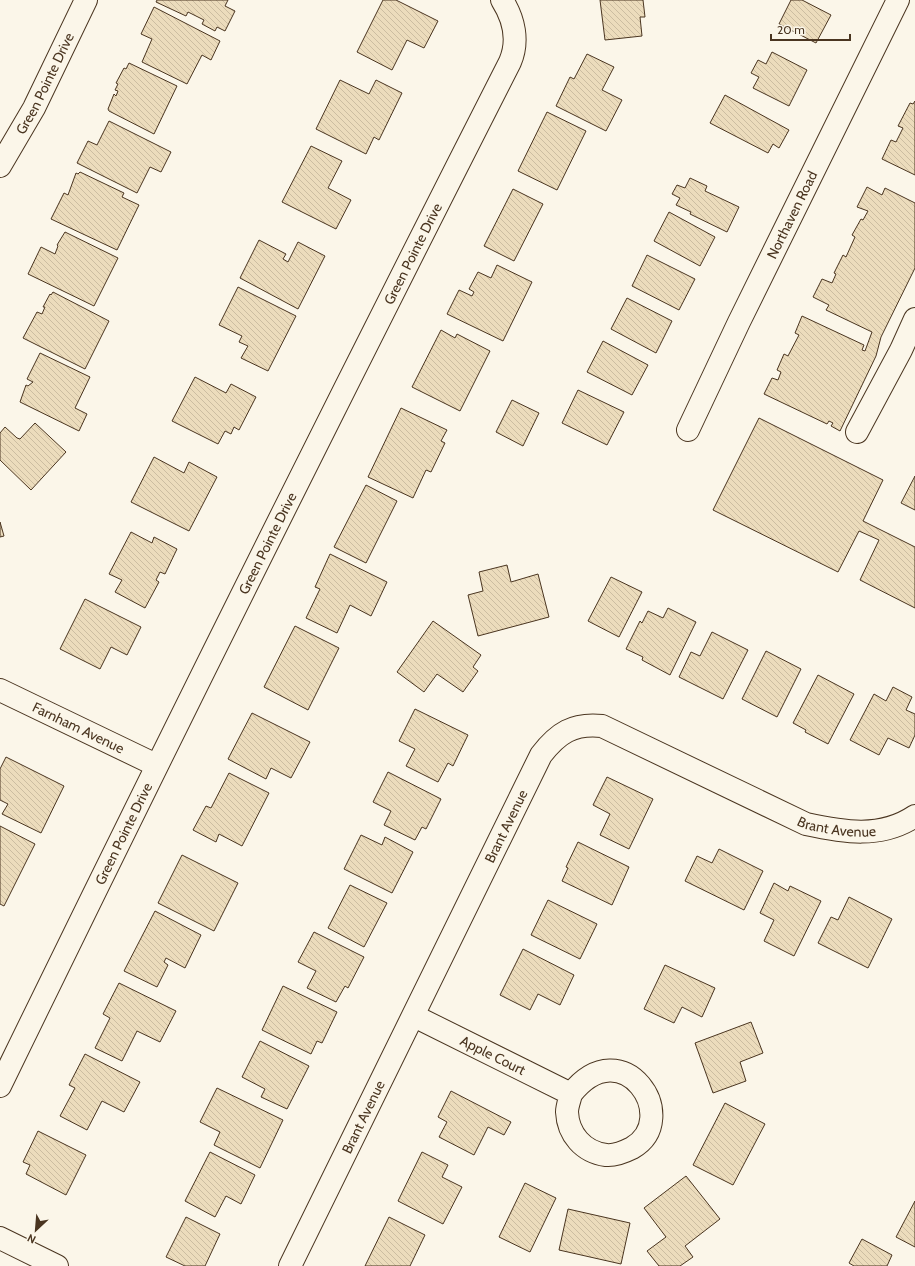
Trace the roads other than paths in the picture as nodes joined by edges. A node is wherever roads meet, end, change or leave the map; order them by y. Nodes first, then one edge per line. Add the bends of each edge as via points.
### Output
1 (502, 0) edge
2 (898, 0) edge
3 (79, 2) edge
4 (0, 166) edge
5 (915, 319) edge
6 (688, 430) dead end
7 (857, 432) dead end
8 (0, 690) edge
9 (156, 765) junction
10 (915, 816) edge
11 (414, 1016) junction
12 (0, 1086) edge
13 (571, 1094) dead end
14 (0, 1238) edge
15 (57, 1266) edge
16 (290, 1266) edge

1 - 9 street, Green Pointe Drive via 508,9 514,30 512,57
2 - 6 street, Northaven Road
3 - 4 street, Green Pointe Drive via 34,108
5 - 7 street
8 - 9 street, Farnham Avenue
9 - 12 street, Green Pointe Drive
10 - 11 street, Brant Avenue via 892,828 870,832 848,832 806,824 602,726 580,725 559,735 541,755
11 - 13 street, Apple Court
11 - 16 street, Brant Avenue
14 - 15 street

